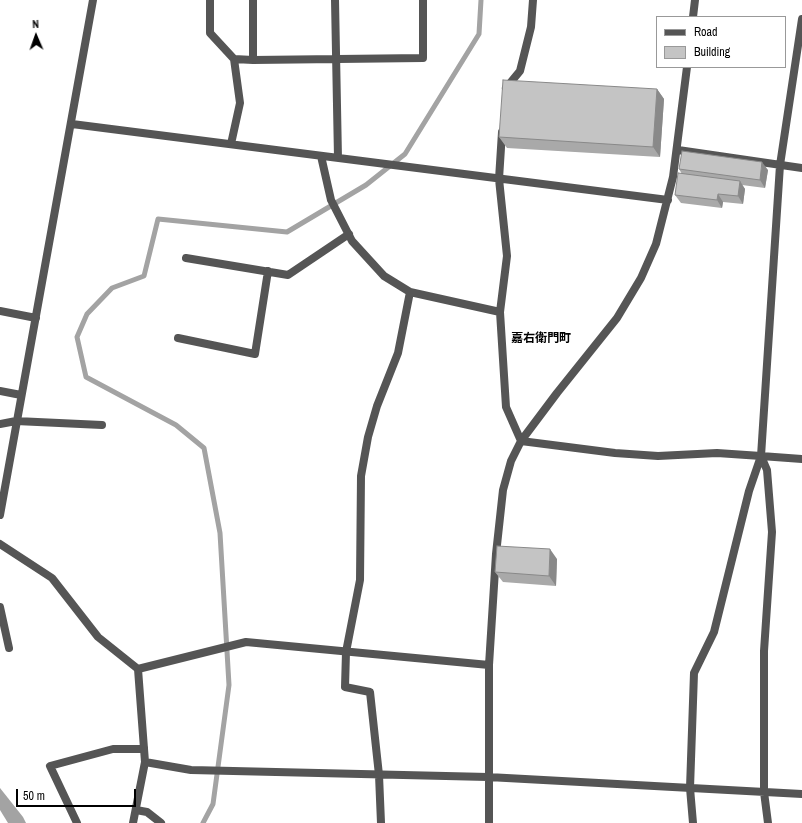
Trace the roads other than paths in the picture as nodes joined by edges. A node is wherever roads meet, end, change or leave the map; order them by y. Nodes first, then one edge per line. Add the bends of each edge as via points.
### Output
1 (94, 0) edge
2 (210, 0) edge
3 (253, 0) edge
4 (335, 0) edge
5 (423, 0) edge
6 (533, 0) edge
7 (695, 0) edge
8 (693, 16) edge
9 (802, 19) edge
10 (234, 59) junction
11 (335, 59) junction
12 (253, 60) junction
13 (687, 68) edge
14 (505, 94) edge
15 (72, 124) junction
16 (503, 125) edge
17 (231, 144) junction
18 (678, 150) junction
19 (321, 156) junction
20 (338, 158) junction
21 (780, 165) junction
22 (802, 168) edge
23 (499, 179) junction
24 (668, 200) junction
25 (349, 234) junction
26 (186, 258) dead end
27 (268, 271) junction
28 (410, 292) junction
29 (0, 311) edge
30 (500, 312) junction
31 (36, 318) junction
32 (178, 338) dead end
33 (0, 391) edge
34 (21, 395) junction
35 (16, 421) junction
36 (0, 424) edge
37 (102, 425) dead end
38 (521, 441) junction
39 (761, 456) junction
40 (802, 459) edge
41 (0, 515) edge
42 (0, 544) edge
43 (0, 607) edge
44 (9, 648) dead end
45 (346, 652) junction
46 (489, 665) junction
47 (138, 669) junction
48 (144, 749) junction
49 (145, 762) junction
50 (379, 774) junction
51 (488, 777) junction
52 (690, 788) junction
53 (764, 792) junction
54 (802, 794) edge
55 (136, 810) junction
56 (77, 823) edge
57 (133, 823) edge
58 (161, 823) edge
59 (381, 823) edge
60 (490, 823) edge
61 (693, 823) edge
62 (768, 823) edge

1 - 15 street
2 - 10 street via 210,33
3 - 12 street
4 - 11 street
5 - 11 street via 423,58
6 - 14 street via 531,28 520,71 506,86
7 - 8 street
9 - 21 street
10 - 12 street
10 - 17 street via 240,104
11 - 12 street
11 - 20 street
13 - 18 street
15 - 17 street
15 - 31 street
16 - 23 street
17 - 19 street
18 - 21 street
18 - 24 street
19 - 20 street
19 - 25 street via 331,200
20 - 23 street
21 - 22 street
21 - 39 street
23 - 24 street
23 - 30 street via 507,256
24 - 38 street via 656,244 641,278 617,318
25 - 27 street via 288,275
25 - 28 street via 352,241 384,276
26 - 27 street
27 - 32 street via 255,354
28 - 30 street
28 - 45 street via 398,353 377,406 361,476 360,580
29 - 31 street
30 - 38 street via 506,407
31 - 34 street
33 - 34 street
34 - 35 street
35 - 36 street
35 - 37 street
35 - 41 street
38 - 39 street via 584,450 651,455 717,453
38 - 46 street via 510,461 503,490
39 - 40 street
39 - 52 street via 749,491 714,632 694,672
39 - 53 street via 767,470 772,532 764,651
42 - 47 street via 52,578 98,637
43 - 44 street
45 - 46 street
45 - 47 street via 246,642
45 - 50 street via 345,687 370,692
46 - 51 street
47 - 48 street
48 - 49 street
48 - 56 street via 113,749 50,766
49 - 50 street via 191,770
49 - 55 street
50 - 51 street
50 - 59 street
51 - 52 street
51 - 60 street
52 - 53 street
52 - 61 street
53 - 54 street
53 - 62 street
55 - 57 street
55 - 58 street via 147,812

